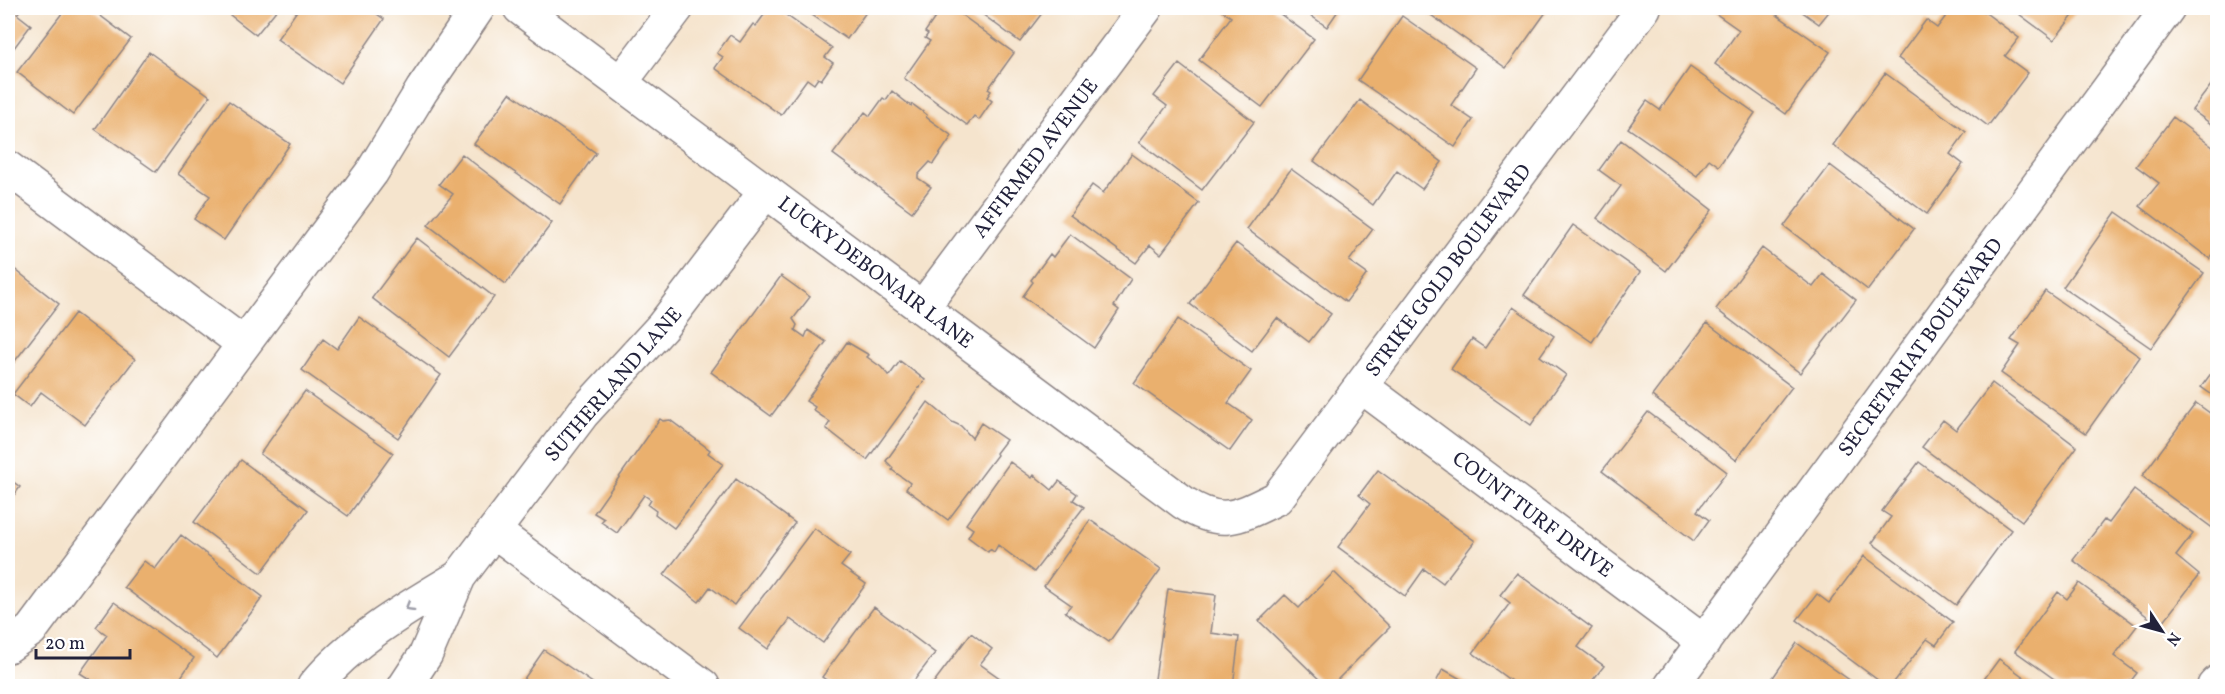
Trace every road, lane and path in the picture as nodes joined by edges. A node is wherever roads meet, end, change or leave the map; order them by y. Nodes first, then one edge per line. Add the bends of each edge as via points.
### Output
1 (478, 8) edge
2 (520, 8) edge
3 (677, 8) edge
4 (1146, 8) edge
5 (1644, 8) edge
6 (2168, 8) edge
7 (621, 82) junction
8 (8, 168) edge
9 (766, 191) junction
10 (923, 308) junction
11 (244, 344) junction
12 (1362, 386) junction
13 (1239, 516) joint
14 (494, 531) junction
15 (459, 577) junction
16 (1704, 642) junction
17 (8, 646) edge
18 (2217, 682) edge
19 (314, 687) edge
20 (405, 687) edge
21 (703, 687) edge
22 (1671, 687) edge
23 (2214, 687) edge

1 - 11 street via 372,172
2 - 7 street, LUCKY DEBONAIR LANE
3 - 7 street
4 - 10 street, AFFIRMED AVENUE
5 - 12 street, STRIKE GOLD BOULEVARD
6 - 16 street, SECRETARIAT BOULEVARD
7 - 9 street, LUCKY DEBONAIR LANE
8 - 11 street
9 - 10 street, LUCKY DEBONAIR LANE
9 - 14 street, SUTHERLAND LANE via 687,297 583,413
10 - 13 street, LUCKY DEBONAIR LANE via 1192,508 1221,517
11 - 17 street via 31,630
12 - 13 street, STRIKE GOLD BOULEVARD via 1277,498
12 - 16 street, COUNT TURF DRIVE
14 - 15 street, SUTHERLAND LANE
14 - 21 street
15 -> 19 street, SUTHERLAND LANE via 387,620 341,658
15 - 20 street, SUTHERLAND LANE via 426,654
16 - 22 street, SECRETARIAT BOULEVARD
18 - 23 street

